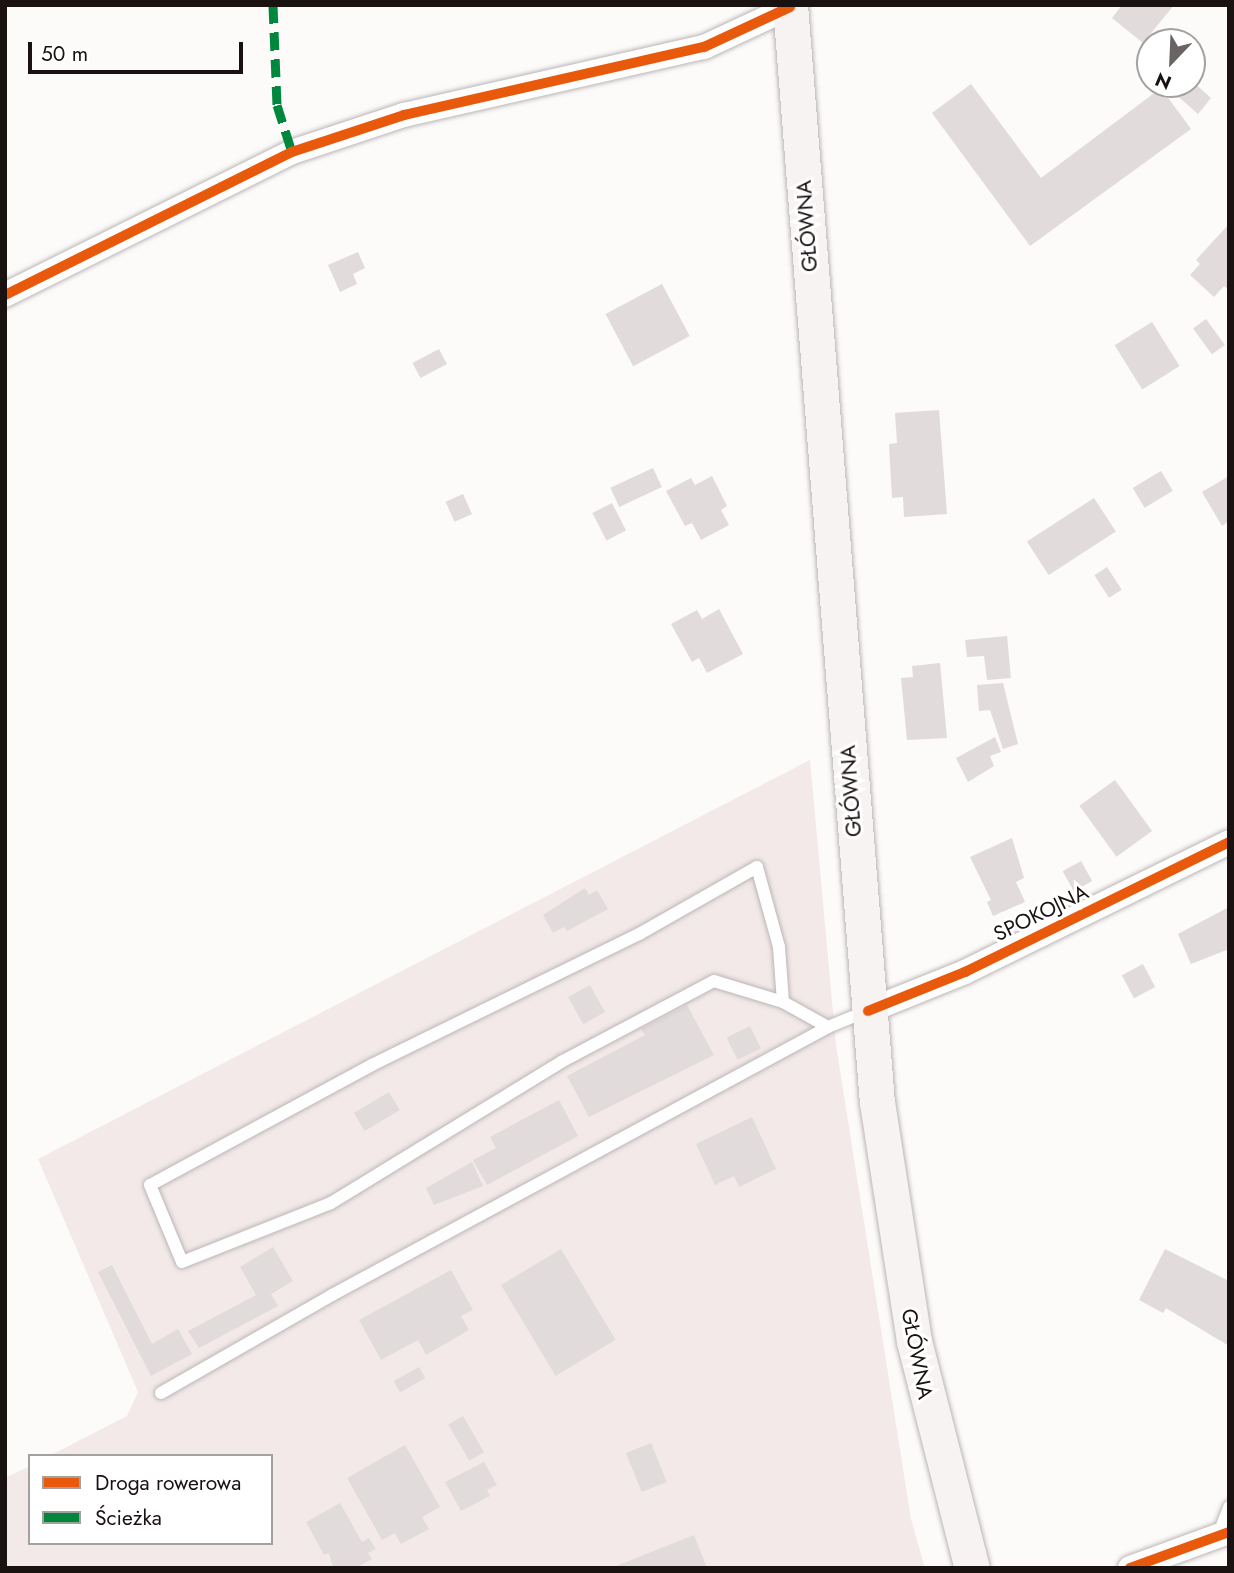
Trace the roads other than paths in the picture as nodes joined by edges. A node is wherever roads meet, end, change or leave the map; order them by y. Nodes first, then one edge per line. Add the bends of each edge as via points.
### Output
1 (790, 6) edge
2 (5, 295) edge
3 (1229, 842) edge
4 (783, 1002) junction
5 (868, 1011) junction
6 (828, 1027) junction
7 (161, 1393) dead end
8 (1229, 1507) edge
9 (1223, 1534) edge
10 (972, 1568) edge
11 (1130, 1568) edge

1 - 2 street via 704,47 404,116 292,152
1 - 5 main road, GŁÓWNA
3 - 5 street, SPOKOJNA via 965,971
4 - 4 lane via 714,981 561,1062 331,1203 182,1262 150,1185 372,1065 639,934 757,867 779,947
4 - 6 lane
5 - 6 lane
5 - 10 main road, GŁÓWNA via 878,1115 914,1341 932,1427
6 - 7 lane via 332,1295
8 - 9 lane
9 - 11 street

